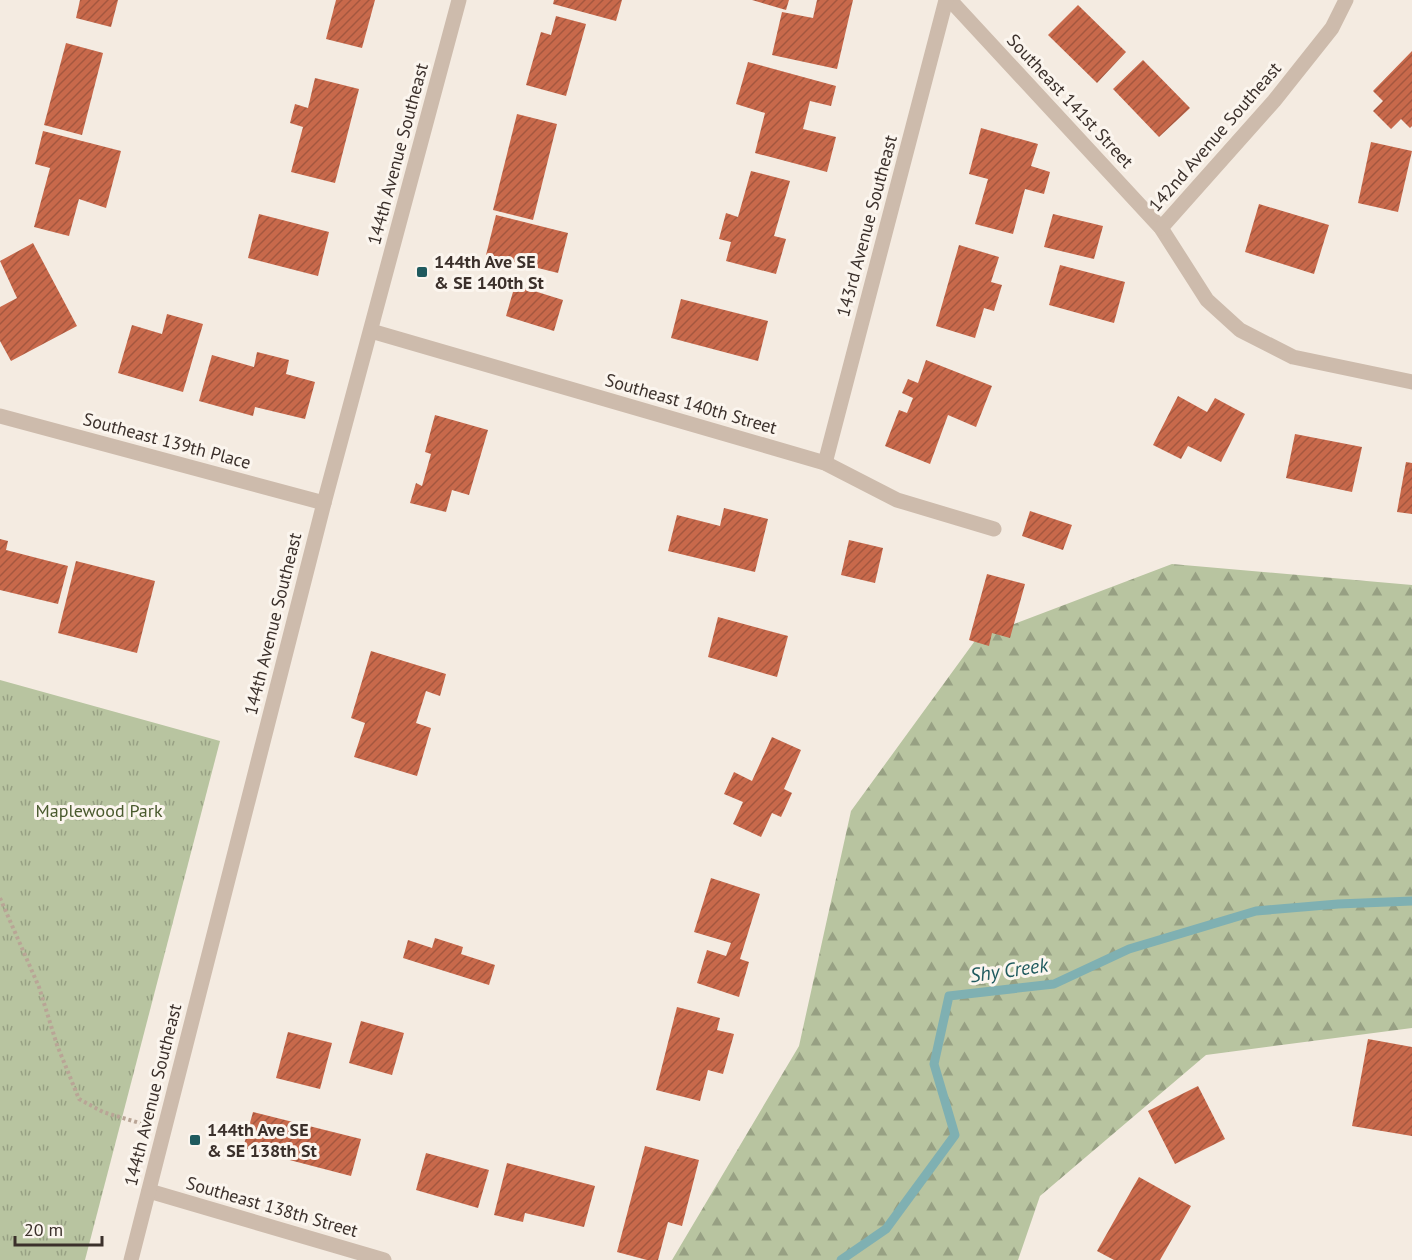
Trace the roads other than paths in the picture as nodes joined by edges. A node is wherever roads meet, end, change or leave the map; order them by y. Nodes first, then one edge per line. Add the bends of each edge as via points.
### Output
1 (459, 0) edge
2 (948, 0) edge
3 (1346, 0) edge
4 (1161, 228) junction
5 (371, 331) junction
6 (1412, 382) edge
7 (0, 416) edge
8 (825, 463) junction
9 (324, 503) junction
10 (994, 529) dead end
11 (149, 1191) junction
12 (131, 1260) edge
13 (384, 1260) edge

1 - 5 street, 144th Avenue Southeast
2 - 4 street, Southeast 141st Street
2 - 8 street, 143rd Avenue Southeast
3 - 4 street, 142nd Avenue Southeast via 1332,28 1274,102
4 - 6 street, 142nd Avenue Southeast via 1207,300 1240,330 1293,357
5 - 8 street, Southeast 140th Street
5 - 9 street, 144th Avenue Southeast
7 - 9 street, Southeast 139th Place
8 - 10 street, Southeast 140th Street via 897,500
9 - 11 street, 144th Avenue Southeast
11 - 12 street, 144th Avenue Southeast
11 - 13 street, Southeast 138th Street

